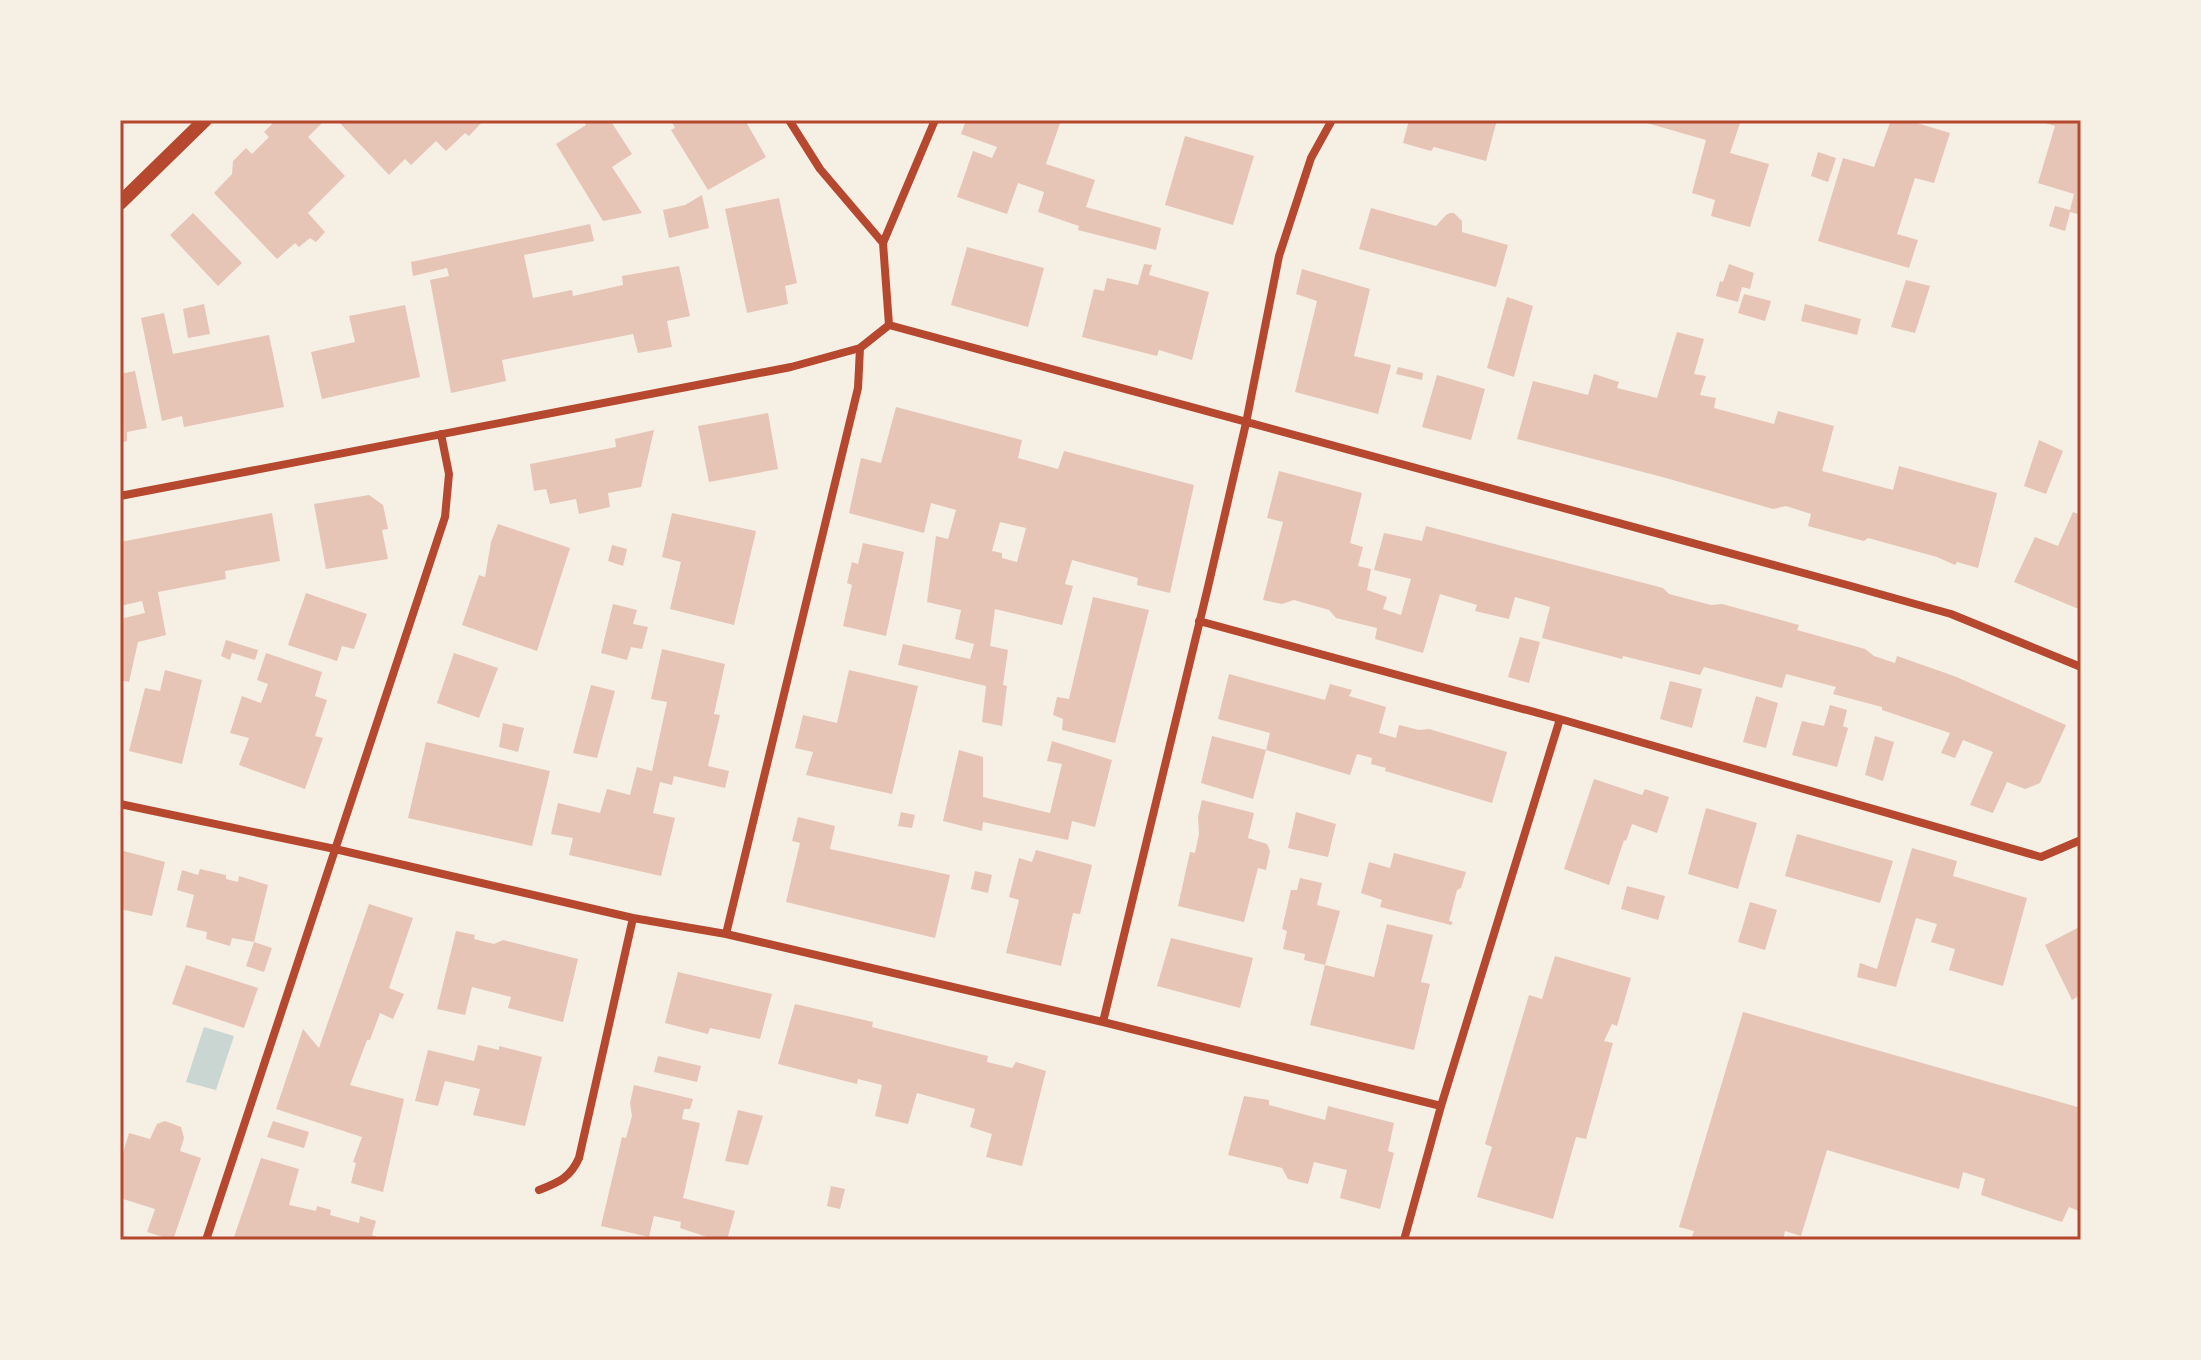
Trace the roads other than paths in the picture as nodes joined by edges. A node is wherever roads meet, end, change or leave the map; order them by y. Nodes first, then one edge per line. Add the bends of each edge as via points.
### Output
1 (205, 120) edge
2 (789, 120) edge
3 (935, 120) edge
4 (1332, 120) edge
5 (120, 203) edge
6 (883, 243) junction
7 (889, 325) junction
8 (860, 348) junction
9 (1246, 423) junction
10 (441, 434) junction
11 (120, 496) edge
12 (1199, 621) junction
13 (2081, 667) edge
14 (1560, 719) junction
15 (120, 804) edge
16 (2081, 840) edge
17 (335, 849) junction
18 (633, 918) junction
19 (726, 934) junction
20 (1103, 1022) junction
21 (1441, 1106) junction
22 (539, 1190) dead end
23 (206, 1240) edge
24 (1404, 1240) edge

1 - 5 street
2 - 6 street via 820,169
3 - 6 street
4 - 9 street via 1311,158 1279,256
6 - 7 street
7 - 8 street
7 - 9 street
8 - 10 street via 791,367
8 - 19 street via 858,388
9 - 12 street
9 - 13 street via 1951,614
10 - 11 street
10 - 17 street via 449,474 445,517
12 - 14 street
12 - 20 street
14 - 16 street via 2041,857
14 - 21 street
15 - 17 street
17 - 18 street
17 - 23 street
18 - 19 street
18 - 22 street via 579,1158 567,1176
19 - 20 street
20 - 21 street
21 - 24 street

